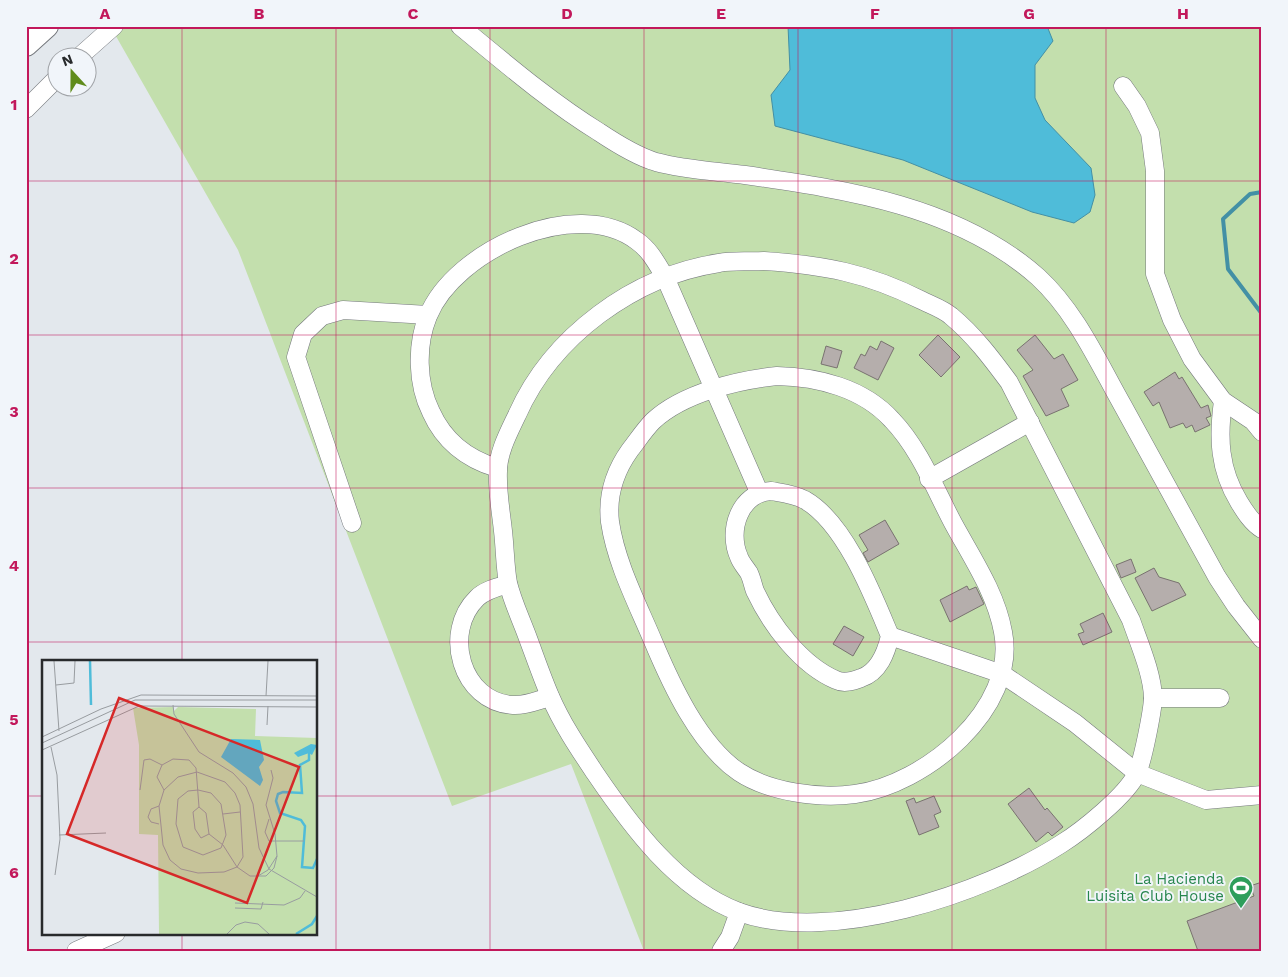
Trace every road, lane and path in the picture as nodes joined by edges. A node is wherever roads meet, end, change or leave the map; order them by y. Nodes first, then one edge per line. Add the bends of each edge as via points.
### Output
1 (47, 26) edge
2 (114, 26) edge
3 (460, 26) edge
4 (26, 45) edge
5 (89, 48) edge
6 (1123, 86) dead end
7 (48, 87) edge
8 (26, 109) edge
9 (665, 277) junction
10 (428, 315) junction
11 (713, 389) junction
12 (1223, 401) junction
13 (1030, 422) junction
14 (1262, 432) edge
15 (498, 468) junction
16 (930, 479) junction
17 (759, 492) junction
18 (352, 523) dead end
19 (1262, 529) edge
20 (508, 584) junction
21 (890, 636) junction
22 (1262, 639) edge
23 (1002, 674) junction
24 (550, 697) junction
25 (1153, 698) junction
26 (1220, 698) dead end
27 (1137, 773) junction
28 (1262, 795) edge
29 (739, 912) junction
30 (114, 934) edge
31 (76, 951) edge
32 (721, 951) edge

1 - 4 main road
2 - 5 street
3 - 22 street via 568,113 625,149 699,171 800,183 890,201 971,232 1007,252 1058,298 1089,344 1217,577
6 - 12 street via 1150,133 1155,171 1155,274 1172,320 1192,358
7 - 8 street
9 - 10 street via 649,252 621,232 605,226 567,224 523,235 482,256 466,268
9 - 11 street
9 - 13 street via 720,262 814,264 860,274 950,315 983,348 1009,382
9 - 15 street via 607,309 580,329 557,353 520,407
10 - 15 street via 421,372 428,406 454,446 480,463
10 - 18 street via 343,310 322,316 303,334 296,357
11 - 16 street via 748,379 777,376 803,377 850,391 890,417
11 - 17 street
11 - 23 street via 654,420 635,442 619,465 611,493 610,518 614,545 658,653 685,707 721,756 736,770 772,788 836,796 880,788 900,781 953,746 983,712
12 - 14 street via 1253,421
12 - 19 street via 1219,429 1221,459 1230,487 1245,512
13 - 16 street
13 - 25 street via 1130,620 1145,660
15 - 20 street
16 - 23 street via 995,602 1004,635
17 - 21 street via 795,496 820,513 857,564
17 - 21 street via 740,512 735,540 739,557 756,591 784,636 808,662 837,680 851,682 877,667 884,657
20 - 24 street
20 - 24 street via 477,598 462,620 458,647 465,673 473,686 498,702 525,704
21 - 23 street
23 - 27 street via 1075,723
24 - 29 street via 584,757 646,843 703,893
25 - 26 street
25 - 27 street
27 - 28 street via 1206,800
27 - 29 street via 1099,816 1074,836 1048,853 955,893 910,908 835,922 794,922
29 - 32 street
30 - 31 street

